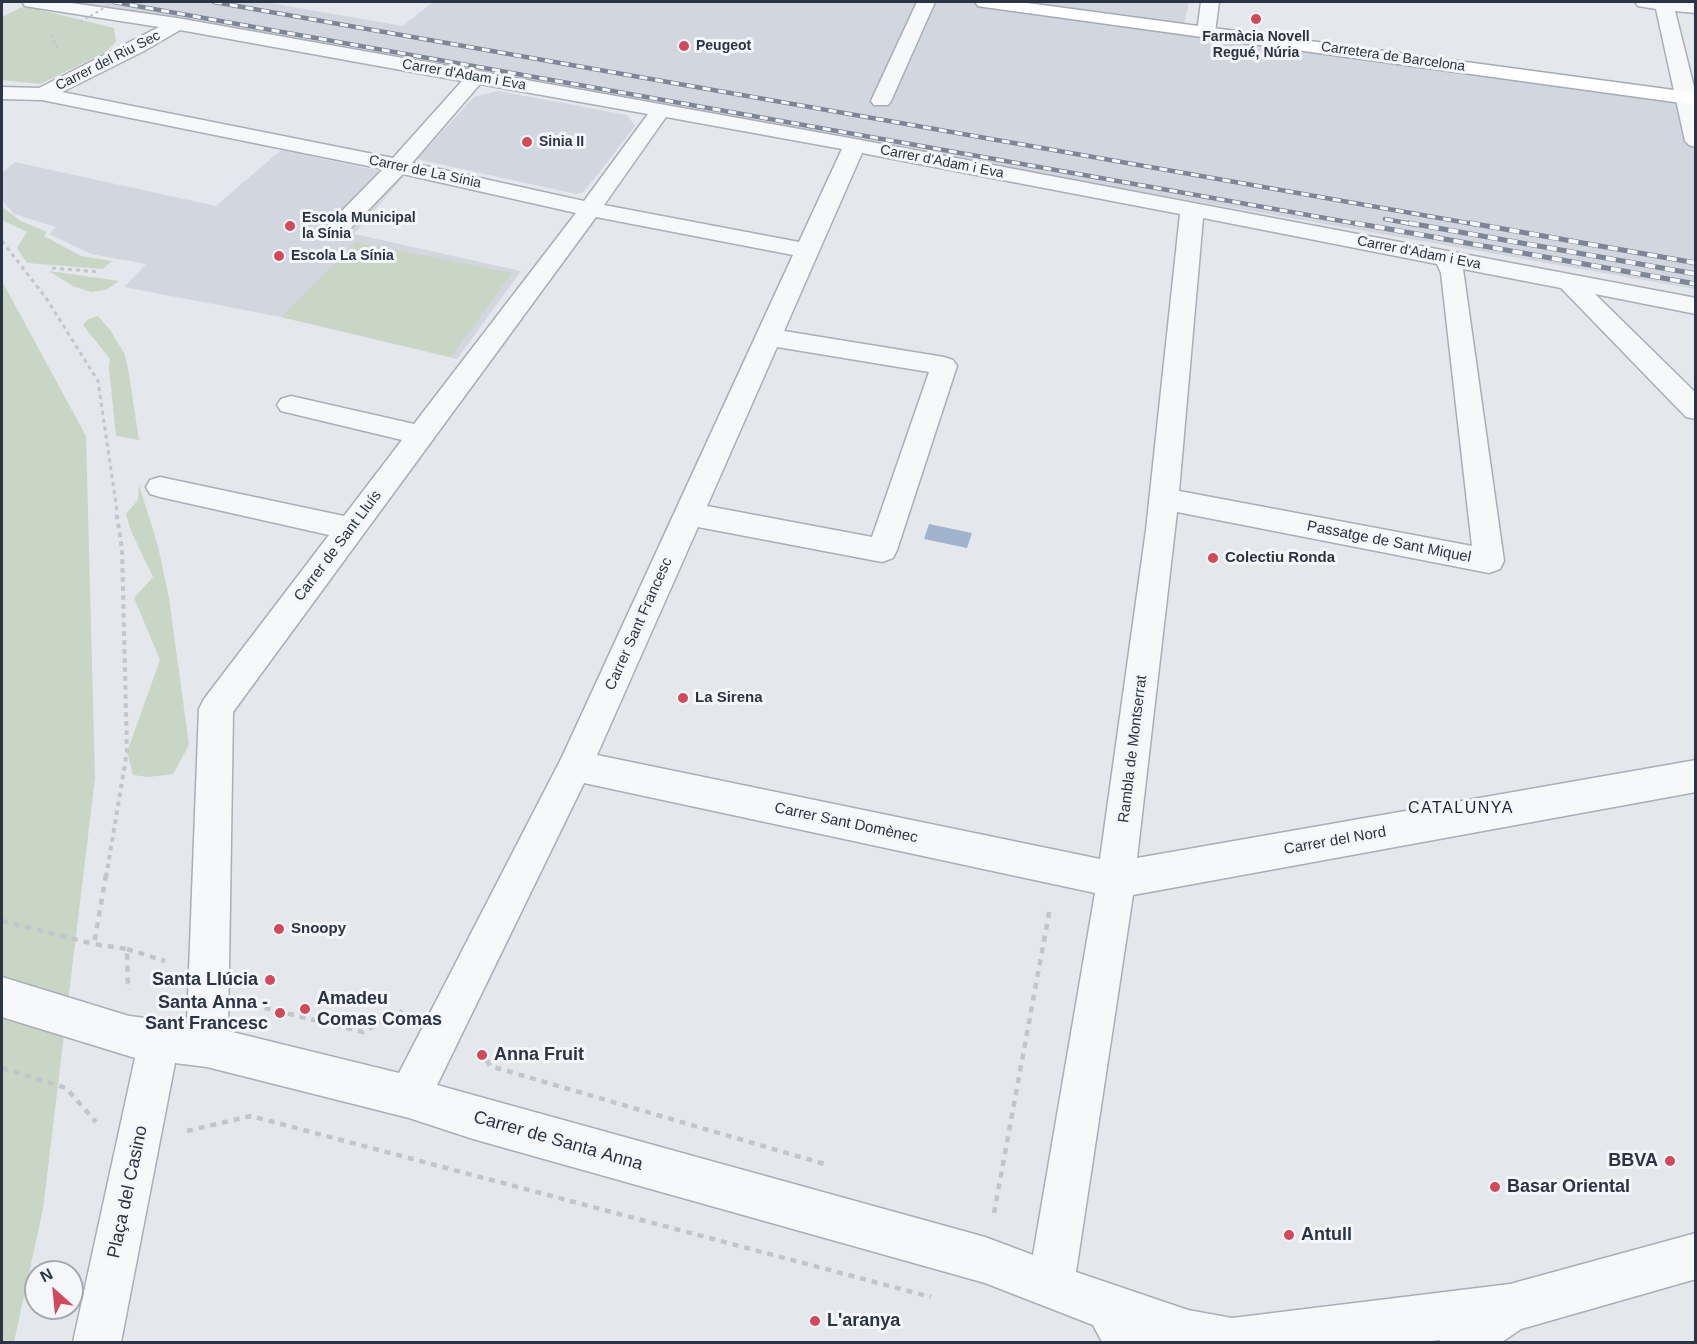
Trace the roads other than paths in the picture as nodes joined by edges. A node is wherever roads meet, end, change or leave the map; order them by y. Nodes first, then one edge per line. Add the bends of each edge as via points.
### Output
1 (31, 2) edge
2 (926, 2) edge
3 (984, 2) edge
4 (1210, 2) edge
5 (1644, 2) edge
6 (1664, 3) edge
7 (1695, 8) edge
8 (182, 25) junction
9 (1206, 32) junction
10 (476, 77) junction
11 (2, 93) edge
12 (42, 94) junction
13 (1691, 98) edge
14 (881, 101) dead end
15 (661, 110) junction
16 (1695, 141) edge
17 (855, 145) junction
18 (398, 166) junction
19 (590, 209) junction
20 (1192, 210) junction
21 (340, 226) dead end
22 (807, 251) junction
23 (1446, 258) junction
24 (1568, 281) junction
25 (1695, 306) edge
26 (768, 337) junction
27 (291, 405) dead end
28 (1695, 410) edge
29 (421, 435) junction
30 (160, 487) dead end
31 (1164, 499) junction
32 (689, 514) junction
33 (351, 529) junction
34 (574, 766) junction
35 (1695, 776) edge
36 (1116, 880) junction
37 (2, 997) edge
38 (144, 1039) junction
39 (207, 1046) junction
40 (409, 1096) junction
41 (1695, 1256) edge
42 (1051, 1286) junction
43 (1510, 1308) junction
44 (1118, 1325) edge
45 (98, 1342) edge
46 (1463, 1342) edge

1 - 8 street, Carrer d'Adam i Eva
2 - 14 street
3 - 9 main road, Carretera de Barcelona
4 - 9 street
5 - 6 street
6 - 7 street
6 - 13 street via 1673,48
8 - 10 street, Carrer d'Adam i Eva
8 - 12 street, Carrer del Riu Sec
9 - 13 main road, Carretera de Barcelona
10 - 15 street, Carrer d'Adam i Eva
10 - 18 street
11 - 12 street, Carrer del Riu Sec
12 - 18 street, Carrer de La Sínia
13 - 16 street
15 - 17 street, Carrer d'Adam i Eva
15 - 19 street, Carrer de Sant Lluís
17 - 20 street, Carrer d'Adam i Eva
17 - 22 street, Carrer Sant Francesc
18 - 19 street, Carrer de La Sínia
18 - 21 street
19 - 22 street, Carrer de La Sínia
19 - 29 street, Carrer de Sant Lluís
20 - 23 street, Carrer d'Adam i Eva
20 - 31 street, Rambla de Montserrat
22 - 26 street, Carrer Sant Francesc
23 - 24 street, Carrer d'Adam i Eva
23 - 31 street, Passatge de Sant Miquel via 1453,273 1489,561
24 - 25 street, Carrer d'Adam i Eva
24 - 28 street
26 - 32 street, Carrer Sant Francesc
26 - 32 street via 944,366 882,550
27 - 29 street
29 - 33 street, Carrer de Sant Lluís
30 - 33 street
31 - 36 street, Rambla de Montserrat
32 - 34 street, Carrer Sant Francesc
33 - 39 street, Carrer de Sant Lluís via 216,710
34 - 36 street, Carrer Sant Domènec
34 - 40 street, Carrer Sant Francesc
35 - 36 street, Carrer del Nord
36 - 42 street, Rambla de Montserrat
37 - 38 street, Carrer de Santa Anna
38 - 39 street, Carrer de Santa Anna
38 - 45 street, Plaça del Casino via 141,1128
39 - 40 street, Carrer de Santa Anna
40 - 42 street, Carrer de Santa Anna via 473,1118 985,1260
41 - 43 street
42 - 44 street, Carrer de Santa Anna
43 - 44 street, Carrer de Santa Anna via 1232,1342
43 - 46 street

